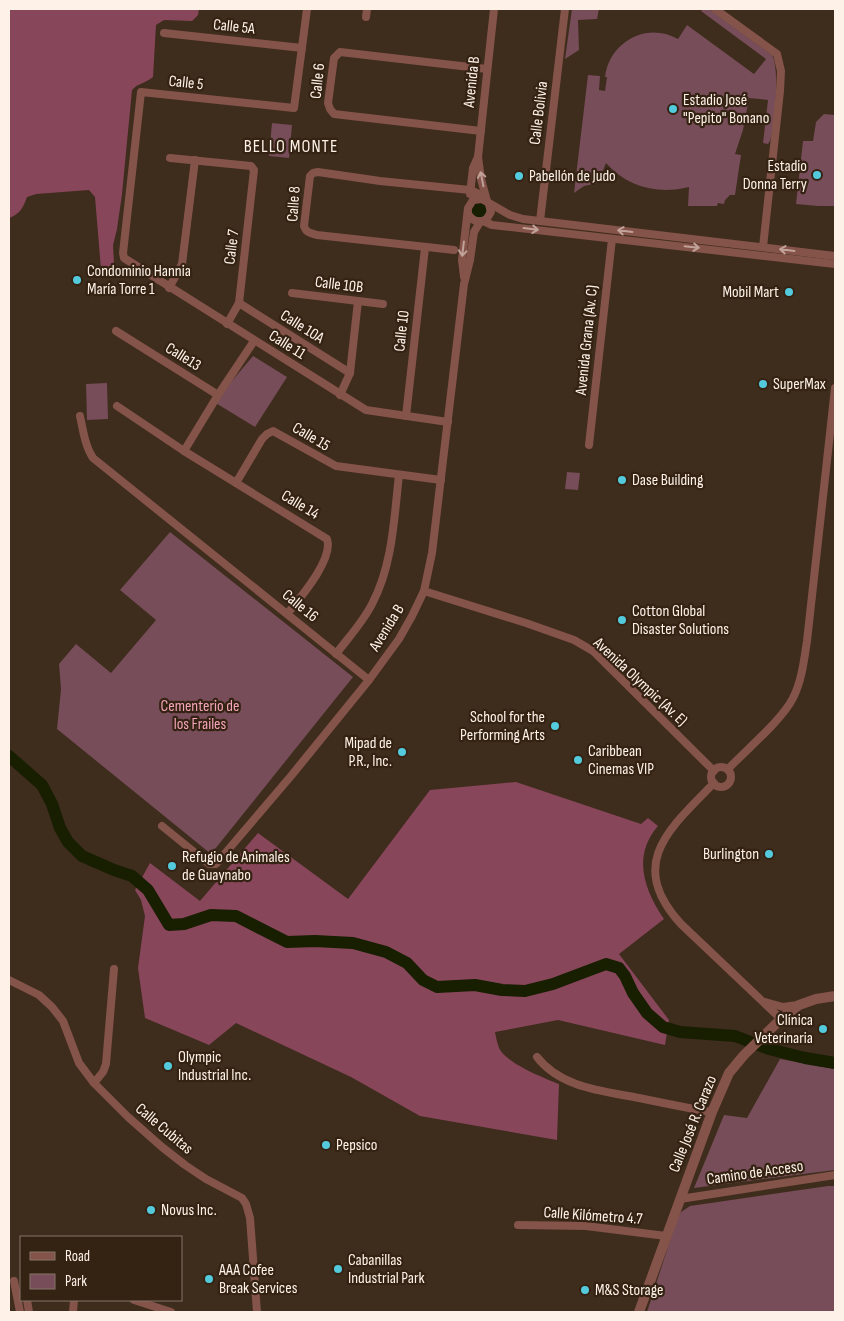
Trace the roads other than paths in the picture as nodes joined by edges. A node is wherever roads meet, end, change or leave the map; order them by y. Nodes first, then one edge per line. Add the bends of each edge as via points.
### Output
1 (307, 9) edge
2 (494, 9) edge
3 (565, 9) edge
4 (715, 9) edge
5 (164, 33) dead end
6 (302, 48) junction
7 (487, 69) junction
8 (480, 131) junction
9 (478, 157) junction
10 (170, 158) dead end
11 (195, 160) junction
12 (470, 190) junction
13 (486, 201) junction
14 (469, 205) junction
15 (468, 214) junction
16 (540, 221) junction
17 (482, 222) junction
18 (612, 239) junction
19 (763, 247) junction
20 (425, 248) junction
21 (454, 250) dead end
22 (835, 256) edge
23 (124, 258) joint
24 (835, 264) edge
25 (464, 284) junction
26 (169, 288) junction
27 (292, 293) dead end
28 (358, 301) junction
29 (239, 303) junction
30 (383, 304) dead end
31 (227, 324) junction
32 (116, 331) dead end
33 (254, 341) junction
34 (350, 373) junction
35 (835, 388) edge
36 (218, 395) junction
37 (340, 395) junction
38 (117, 406) dead end
39 (80, 416) dead end
40 (406, 416) junction
41 (448, 422) junction
42 (589, 445) dead end
43 (184, 451) junction
44 (399, 475) junction
45 (441, 480) junction
46 (236, 483) junction
47 (424, 591) junction
48 (288, 614) junction
49 (336, 654) junction
50 (369, 680) junction
51 (728, 769) junction
52 (714, 771) junction
53 (714, 783) junction
54 (162, 826) dead end
55 (114, 969) dead end
56 (9, 980) edge
57 (835, 996) edge
58 (763, 1002) junction
59 (799, 1005) junction
60 (781, 1019) junction
61 (537, 1058) dead end
62 (94, 1083) junction
63 (712, 1112) junction
64 (835, 1176) edge
65 (680, 1198) junction
66 (518, 1225) dead end
67 (666, 1236) junction
68 (15, 1281) edge
69 (137, 1301) edge
70 (20, 1312) edge
71 (171, 1312) edge
72 (257, 1312) edge
73 (639, 1312) edge

1 - 6 street, Calle 5
2 - 7 street, Avenida B
3 - 16 street, Calle Bolivia
4 - 19 street via 775,52 781,66
5 - 6 street, Calle 5A
6 - 23 street, Calle 5 via 294,108 141,92
7 - 8 street, Avenida B
7 - 8 street, Calle 6 via 340,52 334,58 328,103 334,114
8 - 9 street, Avenida B
9 - 12 street, Avenida B
13 -> 9 street, Avenida B
10 - 11 street
11 - 26 street via 182,264
11 - 29 street, Calle 7 via 251,166 254,170
12 - 13 street
12 - 14 street, Avenida B
12 - 20 street, Calle 8 via 318,172 310,176 304,226 309,233
13 - 14 street via 476,199
13 - 16 street via 518,218
13 - 17 street via 491,212
14 - 15 street
15 - 17 street
15 -> 25 street, Avenida B via 462,260
19 -> 16 street
17 -> 18 street
17 - 25 street, Avenida B via 474,232
18 -> 24 street
18 - 42 street, Avenida Grana (Av. C)
22 -> 19 street
20 - 21 street, Calle 8
20 - 40 street, Calle 10
23 - 26 street, Calle 11
25 - 41 street, Avenida B
26 - 31 street, Calle 11
27 - 28 street, Calle 10B
28 - 30 street, Calle 10B
28 - 34 street
29 - 31 street, Calle 7
29 - 34 street, Calle 10A
31 - 33 street, Calle 11
32 - 36 street, Calle13
33 - 36 street
33 - 37 street, Calle 11
34 - 37 street
35 - 51 street via 801,677 793,699 781,715
36 - 43 street
37 - 40 street, Calle 11 via 366,410
38 - 43 street, Calle 14
39 - 48 street, Calle 16 via 93,458
40 - 41 street, Calle 11
41 - 45 street, Avenida B
43 - 46 street, Calle 14
44 - 45 street, Calle 15
44 - 46 street, Calle 15 via 329,464 274,431 262,439
44 - 49 street via 390,549 382,582 372,604
45 - 47 street, Avenida B
46 - 48 street, Calle 14 via 327,539 323,563
47 - 50 street, Avenida B via 399,639
47 - 52 street, Avenida Olympic (Av. E) via 574,640 593,652
48 - 49 street, Calle 16
49 - 50 street, Calle 16
50 - 54 street, Avenida B via 216,864 210,864
51 - 52 street via 720,767
51 - 53 street via 731,776 728,784
52 - 53 street
53 - 58 street via 673,826 659,846 655,871 658,887 673,915
55 - 62 street via 106,1064
56 - 62 street, Calle Cubitas via 39,995 52,1007 63,1021 79,1063
57 - 59 street, Calle José R. Carazo
58 - 59 street via 783,1007
58 - 60 street
59 - 60 street, Calle José R. Carazo
60 - 63 street, Calle José R. Carazo via 729,1073
61 - 63 street via 558,1076 589,1089
62 - 72 street, Calle Cubitas via 162,1148 246,1203
63 - 65 street, Calle José R. Carazo
64 - 65 street, Camino de Acceso
65 - 67 street, Calle José R. Carazo
66 - 67 street, Calle Kilómetro 4.7 via 586,1226
67 - 73 street, Calle José R. Carazo
68 - 70 street
69 - 71 street

